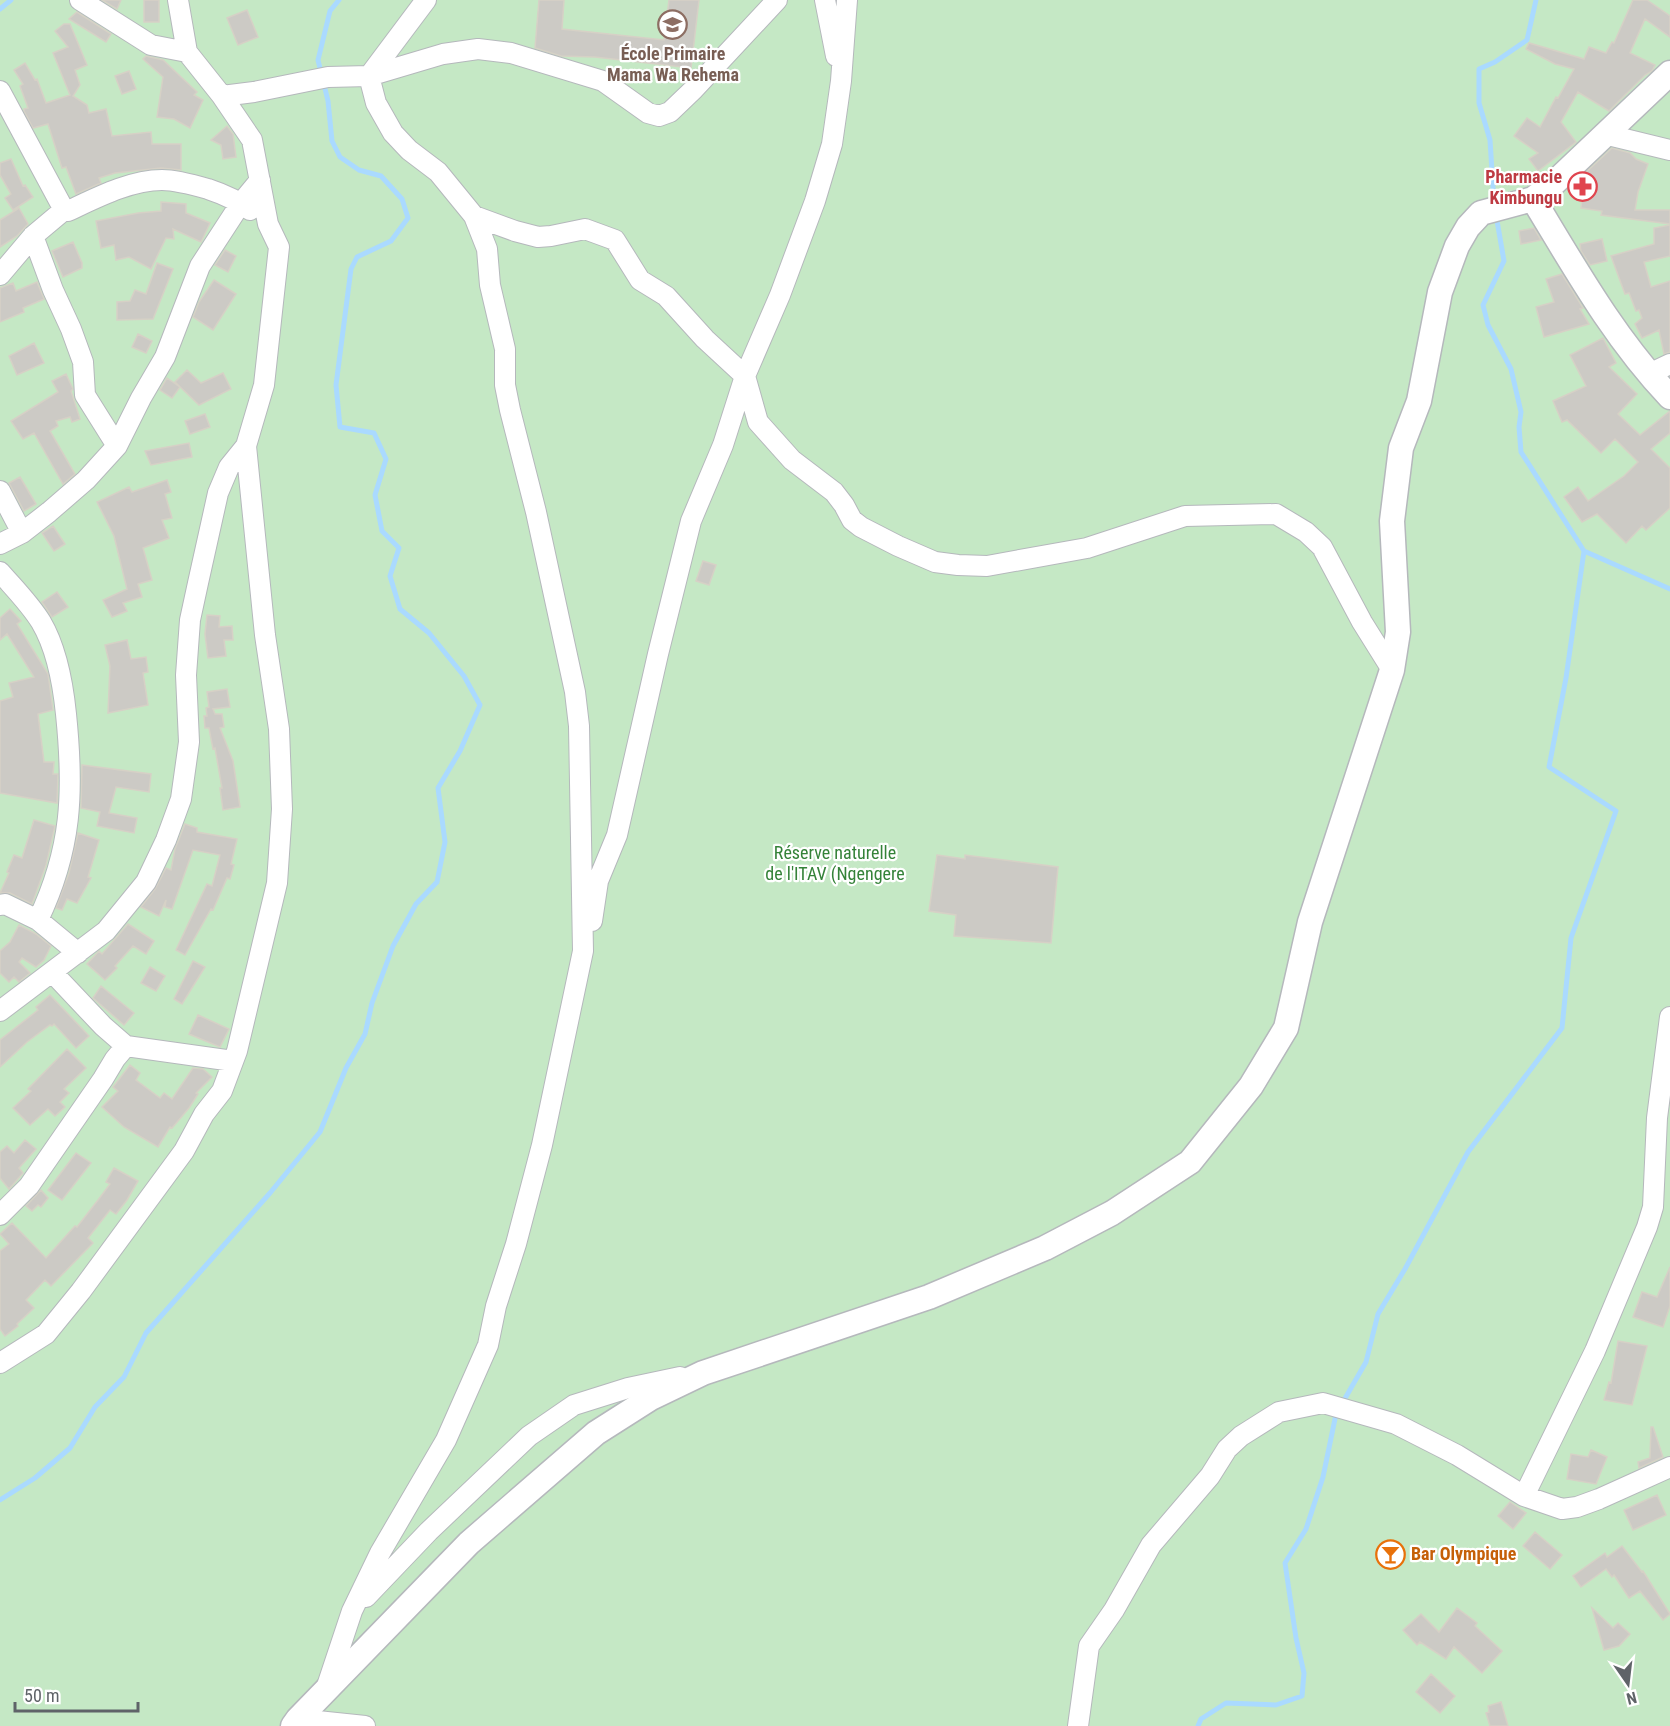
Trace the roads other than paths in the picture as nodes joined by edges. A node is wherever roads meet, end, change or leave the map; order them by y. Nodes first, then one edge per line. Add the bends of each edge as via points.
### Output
1 (80, 0) edge
2 (178, 0) edge
3 (426, 0) edge
4 (777, 0) edge
5 (825, 0) edge
6 (847, 0) edge
7 (187, 52) junction
8 (1670, 73) edge
9 (369, 76) junction
10 (841, 81) junction
11 (0, 91) edge
12 (222, 96) junction
13 (1604, 134) junction
14 (1670, 150) edge
15 (260, 180) junction
16 (1533, 199) junction
17 (241, 203) junction
18 (64, 210) junction
19 (474, 216) junction
20 (268, 224) junction
21 (33, 236) junction
22 (0, 275) edge
23 (1659, 369) edge
24 (745, 376) junction
25 (1670, 396) edge
26 (117, 446) junction
27 (246, 446) junction
28 (0, 491) edge
29 (22, 532) junction
30 (0, 544) edge
31 (0, 572) edge
32 (1392, 670) junction
33 (0, 905) edge
34 (38, 920) junction
35 (584, 951) junction
36 (78, 953) junction
37 (52, 972) junction
38 (0, 1011) edge
39 (1670, 1017) edge
40 (126, 1046) junction
41 (233, 1061) junction
42 (1662, 1180) edge
43 (0, 1215) edge
44 (0, 1363) edge
45 (703, 1372) junction
46 (1669, 1471) edge
47 (1524, 1496) junction
48 (352, 1611) junction
49 (325, 1692) junction
50 (296, 1723) edge
51 (366, 1726) edge
52 (1078, 1726) edge

1 - 7 street via 151,45
2 - 7 street
3 - 9 street
4 - 9 street via 694,89 670,112 659,116 648,113 603,81 511,53 478,50 442,54
5 - 10 street
6 - 10 street
7 - 12 street
8 - 13 street
9 - 12 street via 321,78
9 - 19 street via 376,103 393,133 438,171
10 - 24 street via 832,144 815,201
11 - 18 street
12 - 15 street via 252,140
13 - 14 street
13 - 16 street
15 - 17 street
15 - 20 street
16 - 23 street via 1608,320
16 - 32 street via 1492,210 1468,227 1440,292 1419,401 1401,448 1392,521 1398,632
17 - 18 street via 199,187 162,180 129,186
17 - 20 street
17 - 26 street via 200,266 165,357
18 - 21 street
19 - 24 street via 537,237 585,229 615,240 639,280 666,296
19 - 35 street via 487,249 490,285 505,349 505,385 575,692 581,770
20 - 27 street via 279,247 264,385
21 - 22 street
21 - 26 street via 83,362 85,395
23 - 25 street
24 - 32 street via 758,422 792,460 834,492 852,520 935,562 987,566 1030,560 1087,548 1185,516 1276,514 1322,547
24 - 35 street via 723,445 691,521 617,835 598,880
26 - 29 street via 86,480
27 - 36 street via 218,493 190,620 186,675 189,742 181,799 146,882 106,931
27 - 41 street via 265,635 279,729 282,809 277,883
28 - 29 street
29 - 30 street
31 - 34 street via 41,622 56,657 64,696 71,797 61,861
32 - 45 street via 1310,922 1286,1028 1251,1086 1190,1162 1112,1214 1045,1248 929,1297
33 - 34 street
34 - 36 street
35 - 48 street via 542,1145 488,1345 446,1440 380,1553
36 - 37 street
37 - 38 street
37 - 40 street
39 - 42 street via 1657,1119
40 - 41 street
40 - 43 street via 29,1186
41 - 44 street via 222,1091 184,1151 81,1291 46,1334
42 - 47 street via 1647,1227 1595,1351
45 - 48 street via 628,1388 574,1405 530,1436 429,1531
45 - 49 street via 651,1398 596,1433 470,1543
46 - 47 street via 1577,1507 1562,1509
47 - 52 street via 1396,1424 1323,1403 1279,1412 1227,1449 1151,1545 1089,1646
48 - 49 street
49 - 50 street
50 - 51 street

